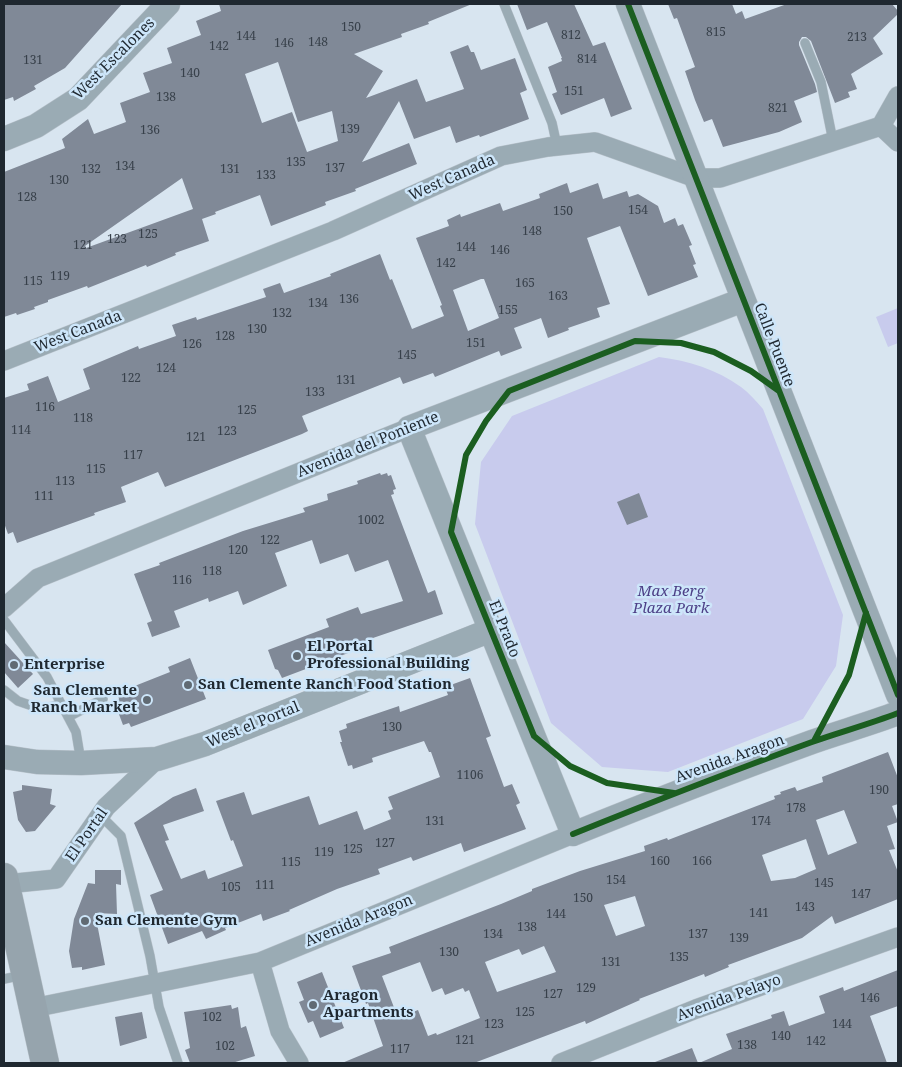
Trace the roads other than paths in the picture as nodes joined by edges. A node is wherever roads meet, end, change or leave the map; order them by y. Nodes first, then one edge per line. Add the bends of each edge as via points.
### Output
1 (168, 4) edge
2 (504, 4) edge
3 (628, 4) edge
4 (805, 43) dead end
5 (898, 96) edge
6 (881, 126) junction
7 (4, 139) edge
8 (833, 142) junction
9 (898, 142) edge
10 (556, 146) junction
11 (696, 178) junction
12 (743, 300) junction
13 (4, 361) edge
14 (409, 428) junction
15 (4, 608) edge
16 (4, 620) edge
17 (491, 630) junction
18 (4, 690) edge
19 (898, 694) edge
20 (103, 699) dead end
21 (61, 704) junction
22 (898, 713) edge
23 (68, 717) junction
24 (4, 757) edge
25 (157, 759) junction
26 (82, 763) junction
27 (100, 815) junction
28 (573, 834) junction
29 (5, 881) edge
30 (9, 926) edge
31 (898, 937) edge
32 (260, 962) junction
33 (15, 977) edge
34 (155, 983) junction
35 (33, 1008) junction
36 (45, 1063) edge
37 (178, 1063) edge
38 (299, 1063) edge
39 (561, 1063) edge

1 - 7 street, West Escalones via 78,99 36,126
2 - 10 lane via 552,123
3 - 11 street, Calle Puente
4 - 8 lane via 821,82
5 - 6 street
6 - 8 street, West Canada
6 - 9 street
8 - 11 street, West Canada via 720,178
10 - 11 street, West Canada via 595,142
10 - 13 street, West Canada via 501,156 333,232
11 - 12 street, Calle Puente
12 - 14 street, Avenida del Poniente
12 - 19 street, Calle Puente
14 - 15 street, Avenida del Poniente via 38,578
14 - 17 street, El Prado
16 - 21 lane via 47,677
17 - 25 street, West el Portal via 205,744
17 - 28 street, El Prado
18 - 21 lane via 18,701 40,709
20 - 23 lane
21 - 23 lane
22 - 28 street, Avenida Aragon via 730,772
23 - 26 lane via 76,732
24 - 26 street, West el Portal
25 - 26 street, West el Portal
25 - 27 street, El Portal
27 - 29 street, El Portal via 56,879
27 - 34 lane via 121,836
28 - 32 street, Avenida Aragon
29 - 30 main road
30 - 33 main road
31 - 39 street, Avenida Pelayo via 696,1009
32 - 34 street, Avenida Aragon
32 - 38 street via 280,1030
33 - 35 main road
34 - 35 street, Avenida Aragon
34 - 37 lane
35 - 36 main road

